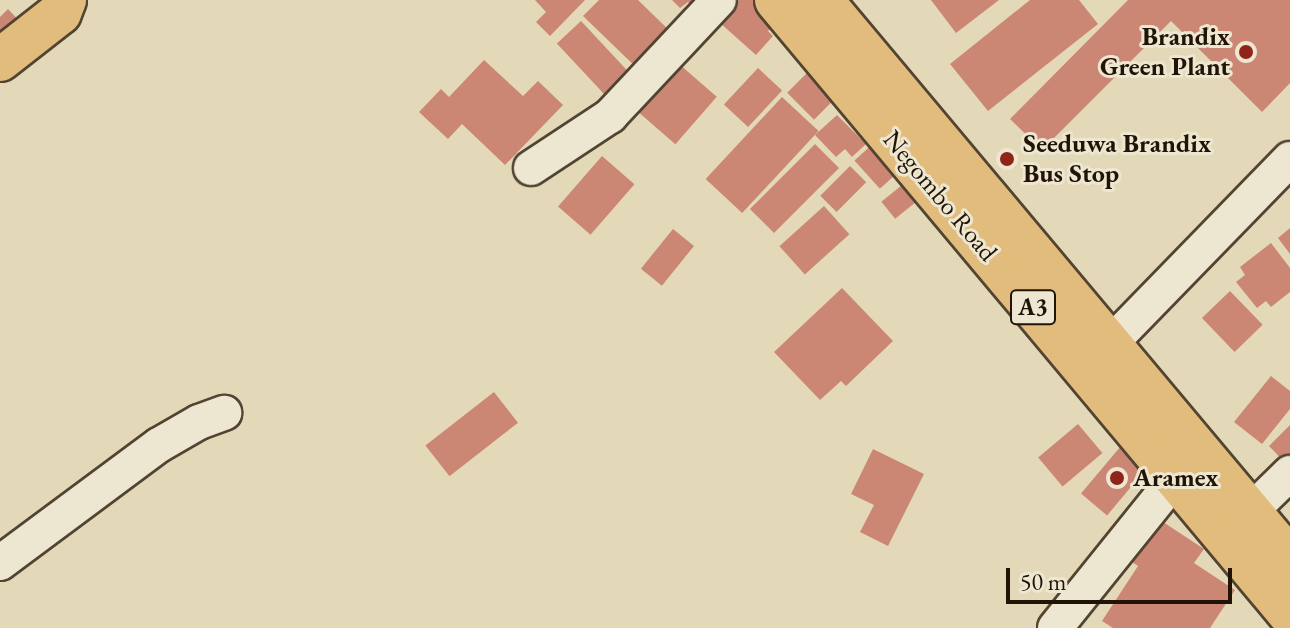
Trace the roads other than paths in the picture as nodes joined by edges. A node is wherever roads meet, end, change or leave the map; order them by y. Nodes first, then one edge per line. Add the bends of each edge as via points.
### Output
1 (65, 0) edge
2 (719, 0) edge
3 (777, 0) edge
4 (820, 0) edge
5 (0, 60) edge
6 (1290, 159) edge
7 (531, 168) dead end
8 (1110, 344) junction
9 (224, 413) dead end
10 (1187, 463) junction
11 (1290, 473) edge
12 (1250, 512) junction
13 (1290, 561) edge
14 (0, 563) edge
15 (1290, 613) edge
16 (1055, 628) edge

1 - 5 main road via 60,13
2 - 7 street via 610,116
3 - 10 highway, Negombo Road / A3
4 - 8 highway, Negombo Road / A3
6 - 8 street
8 - 10 highway, Negombo Road / A3
9 - 14 street via 159,445
10 - 12 highway, Negombo Road / A3
10 - 15 highway, Negombo Road / A3
10 - 16 street
11 - 12 street
12 - 13 highway, Negombo Road / A3

